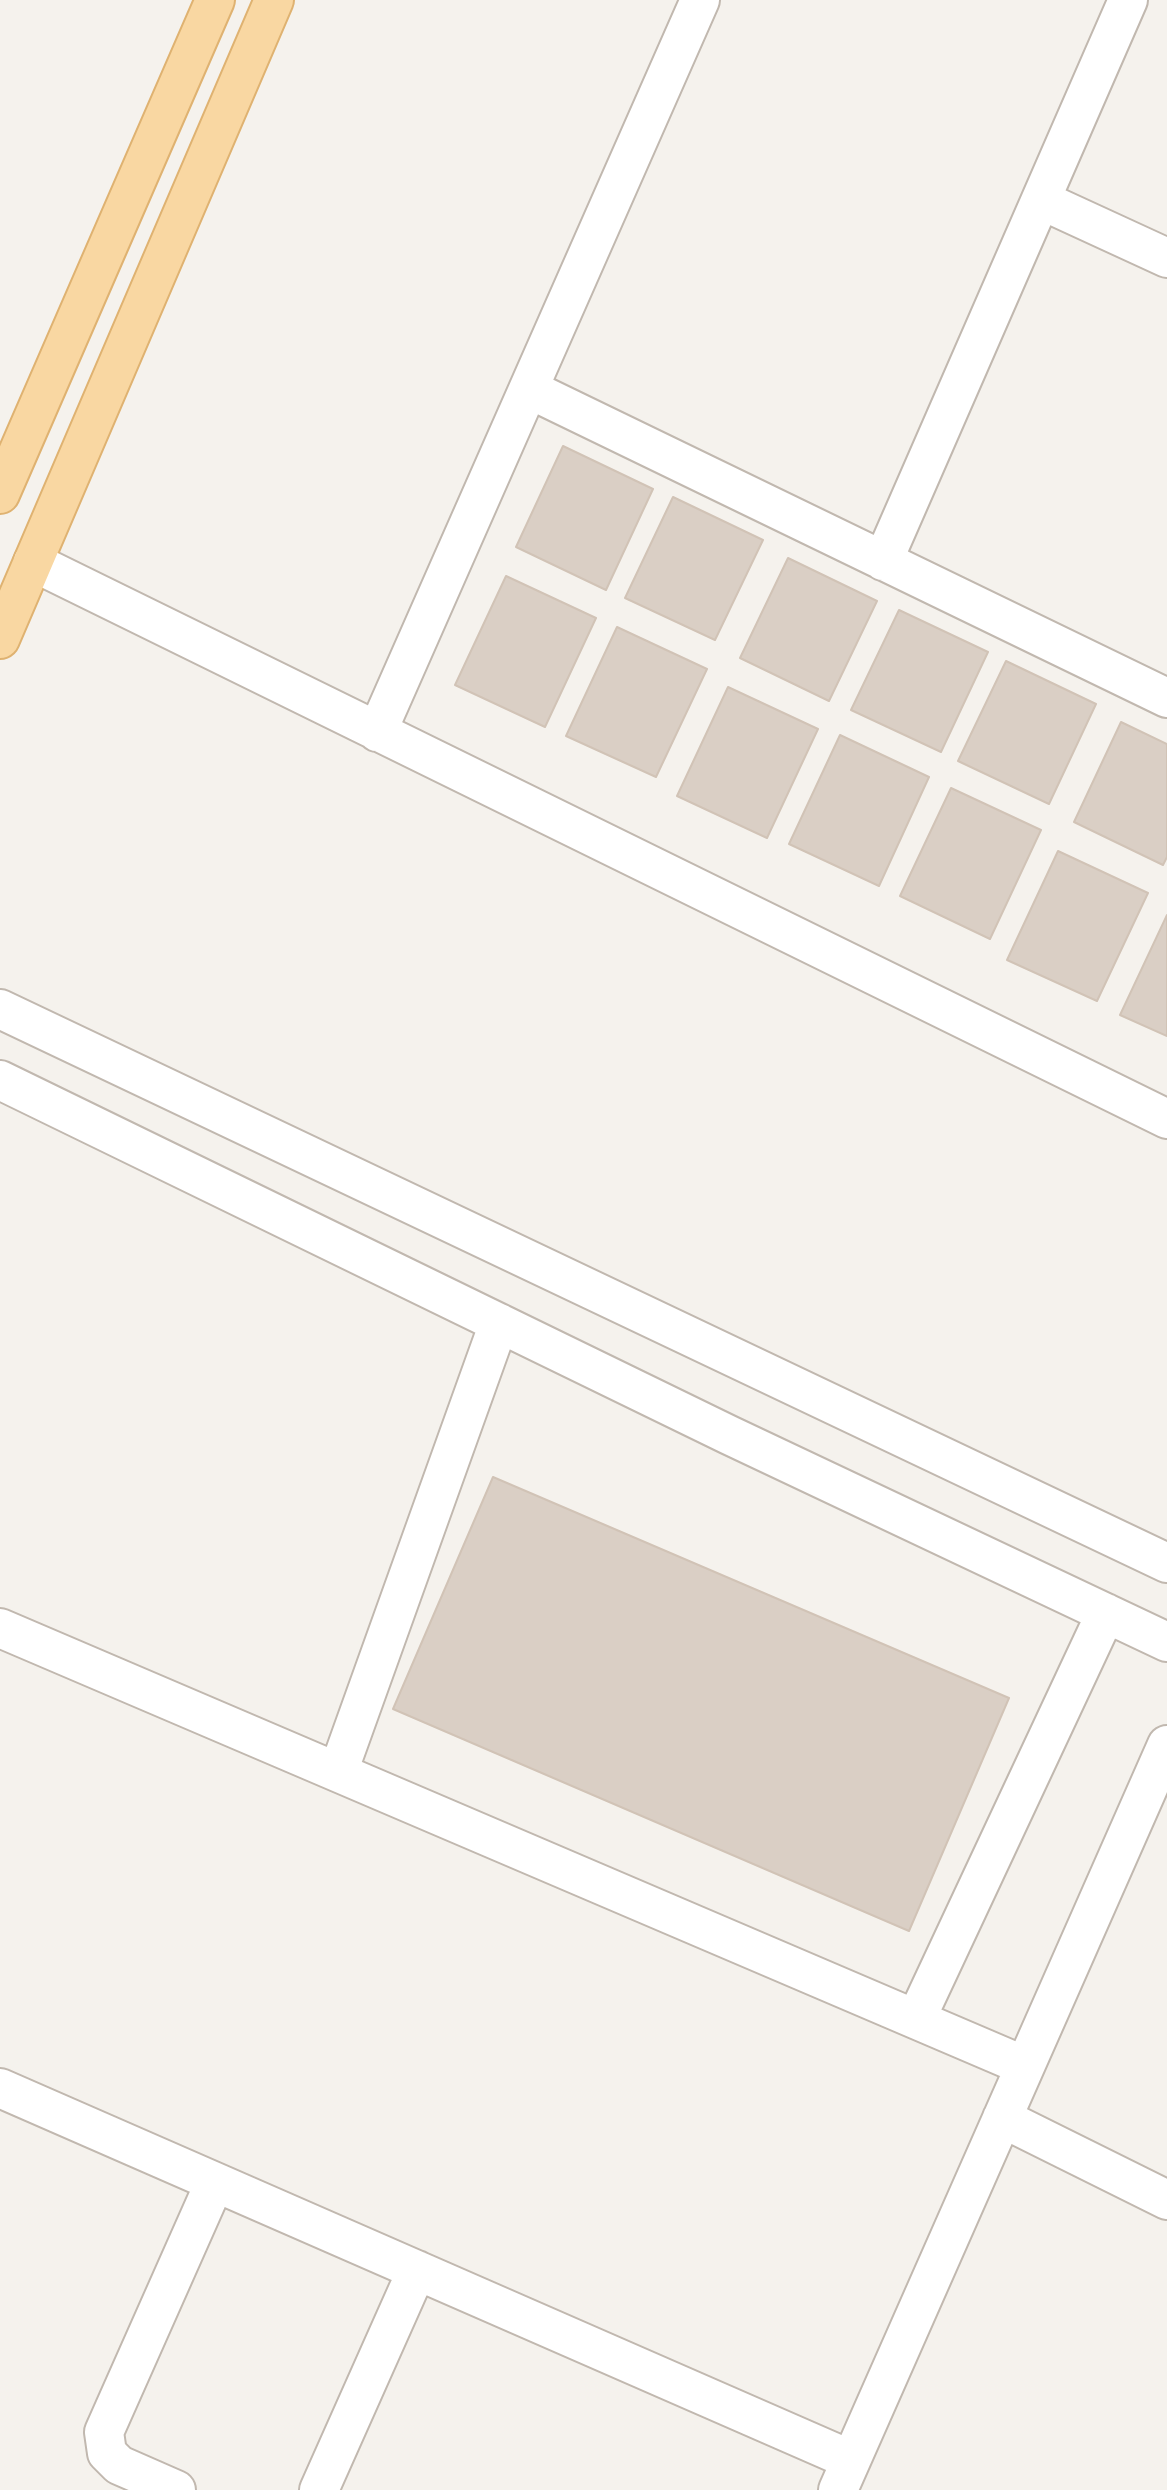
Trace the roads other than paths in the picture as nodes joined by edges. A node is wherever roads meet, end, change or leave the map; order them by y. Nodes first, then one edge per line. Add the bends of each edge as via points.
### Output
1 (215, 0) edge
2 (274, 0) edge
3 (700, 0) edge
4 (1128, 0) edge
5 (1041, 200) junction
6 (1167, 258) edge
7 (529, 389) junction
8 (0, 494) edge
9 (883, 561) junction
10 (33, 562) junction
11 (0, 639) edge
12 (1167, 698) edge
13 (377, 732) junction
14 (0, 1009) edge
15 (0, 1080) edge
16 (1167, 1119) edge
17 (499, 1323) junction
18 (1167, 1563) edge
19 (1106, 1613) junction
20 (0, 1628) edge
21 (1167, 1642) edge
22 (1167, 1745) edge
23 (338, 1772) junction
24 (916, 2019) junction
25 (1025, 2066) junction
26 (0, 2088) edge
27 (1002, 2118) junction
28 (215, 2182) junction
29 (1167, 2200) edge
30 (416, 2270) junction
31 (844, 2475) edge
32 (176, 2490) edge
33 (319, 2490) edge

1 - 8 main road
2 - 10 main road
3 - 7 street
4 - 5 street
5 - 6 street
5 - 9 street
7 - 9 street
7 - 13 street
9 - 12 street
10 - 11 main road
10 - 13 street
13 - 16 street
14 - 18 street
15 - 17 street
17 - 19 street
17 - 23 street
19 - 21 street
19 - 24 street
20 - 23 street
22 - 25 street
23 - 24 street
24 - 25 street
25 - 27 street
26 - 28 street
27 - 29 street
27 - 31 street
28 - 30 street
28 - 32 street via 104,2432 107,2453 119,2465
30 - 31 street
30 - 33 street

